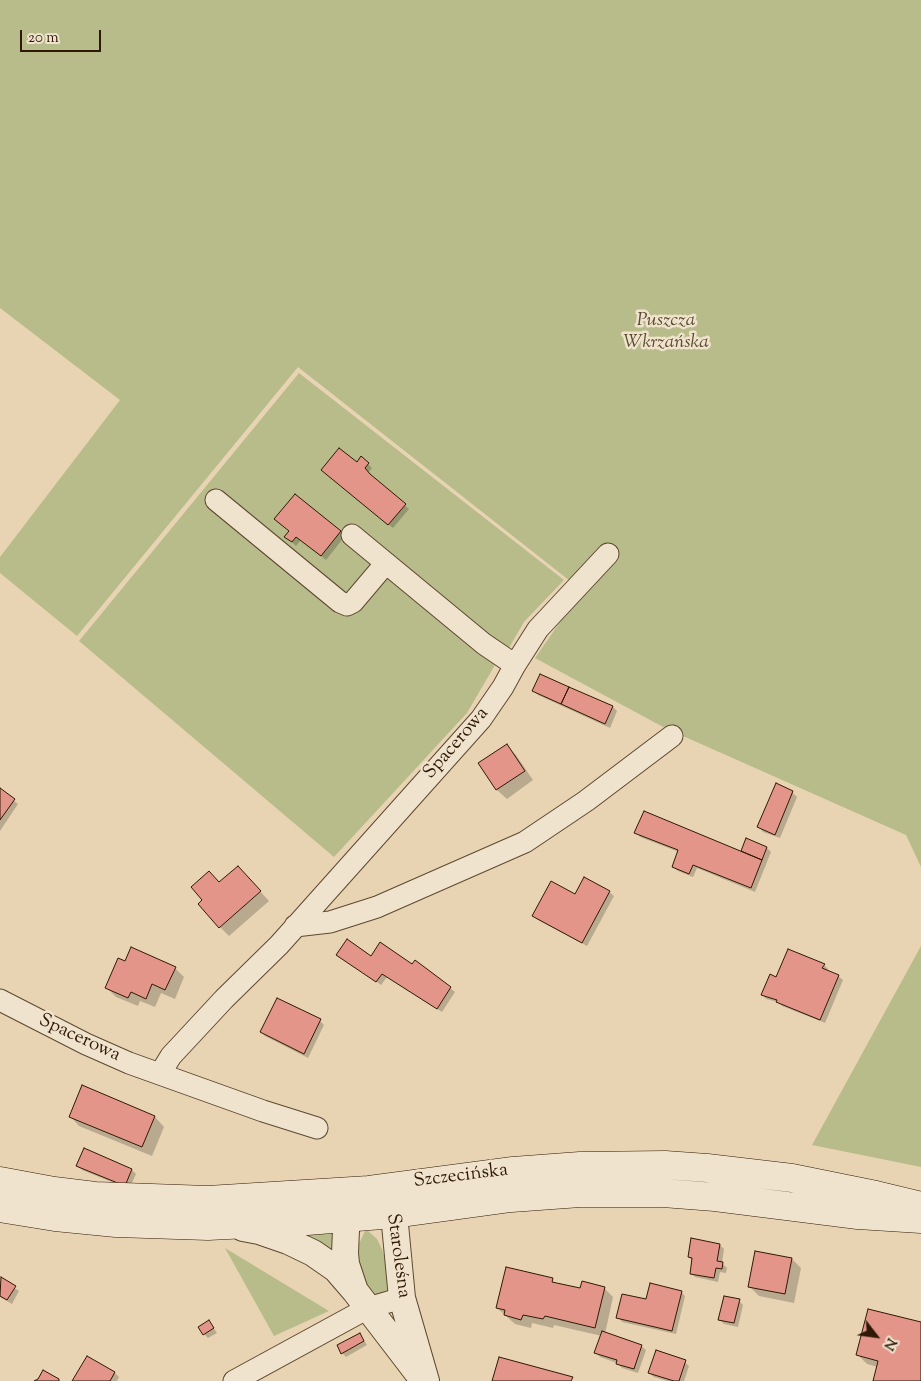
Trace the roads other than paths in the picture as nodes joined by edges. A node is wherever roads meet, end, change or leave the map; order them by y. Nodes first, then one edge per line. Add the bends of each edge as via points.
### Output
1 (216, 500) dead end
2 (352, 535) dead end
3 (608, 554) dead end
4 (386, 562) junction
5 (515, 665) junction
6 (672, 736) dead end
7 (295, 926) junction
8 (0, 1000) edge
9 (160, 1074) junction
10 (318, 1128) dead end
11 (0, 1181) edge
12 (369, 1190) junction
13 (921, 1206) edge
14 (0, 1208) edge
15 (394, 1214) junction
16 (350, 1217) junction
17 (921, 1219) edge
18 (208, 1226) junction
19 (402, 1298) junction
20 (362, 1299) junction
21 (234, 1381) edge
22 (425, 1381) edge

1 - 4 street via 347,605
2 - 4 street
3 - 5 street, Spacerowa via 538,629
4 - 5 street via 484,644
5 - 7 street, Spacerowa via 481,719
6 - 7 street via 525,842 377,907 330,922
7 - 9 street, Spacerowa via 178,1049
8 - 9 street, Spacerowa via 86,1044
9 - 10 street, Spacerowa
11 - 12 main road, Szczecińska via 62,1192 154,1199 208,1200
12 - 13 main road, Szczecińska via 513,1170 665,1165 792,1178
12 - 15 street, Staroleśna via 383,1196
12 - 16 street, Staroleśna via 362,1195
14 - 18 main road, Szczecińska via 116,1223
15 - 16 main road, Szczecińska
15 - 17 main road, Szczecińska via 511,1198 580,1193 663,1193 871,1217
15 - 19 street, Staroleśna
16 - 18 main road, Szczecińska
16 - 20 street, Staroleśna via 345,1253 349,1275
18 - 20 street, Staroleśna via 254,1230 288,1241 336,1269
19 - 20 street
19 - 22 street, Staroleśna
20 - 21 street
20 - 22 street, Staroleśna

